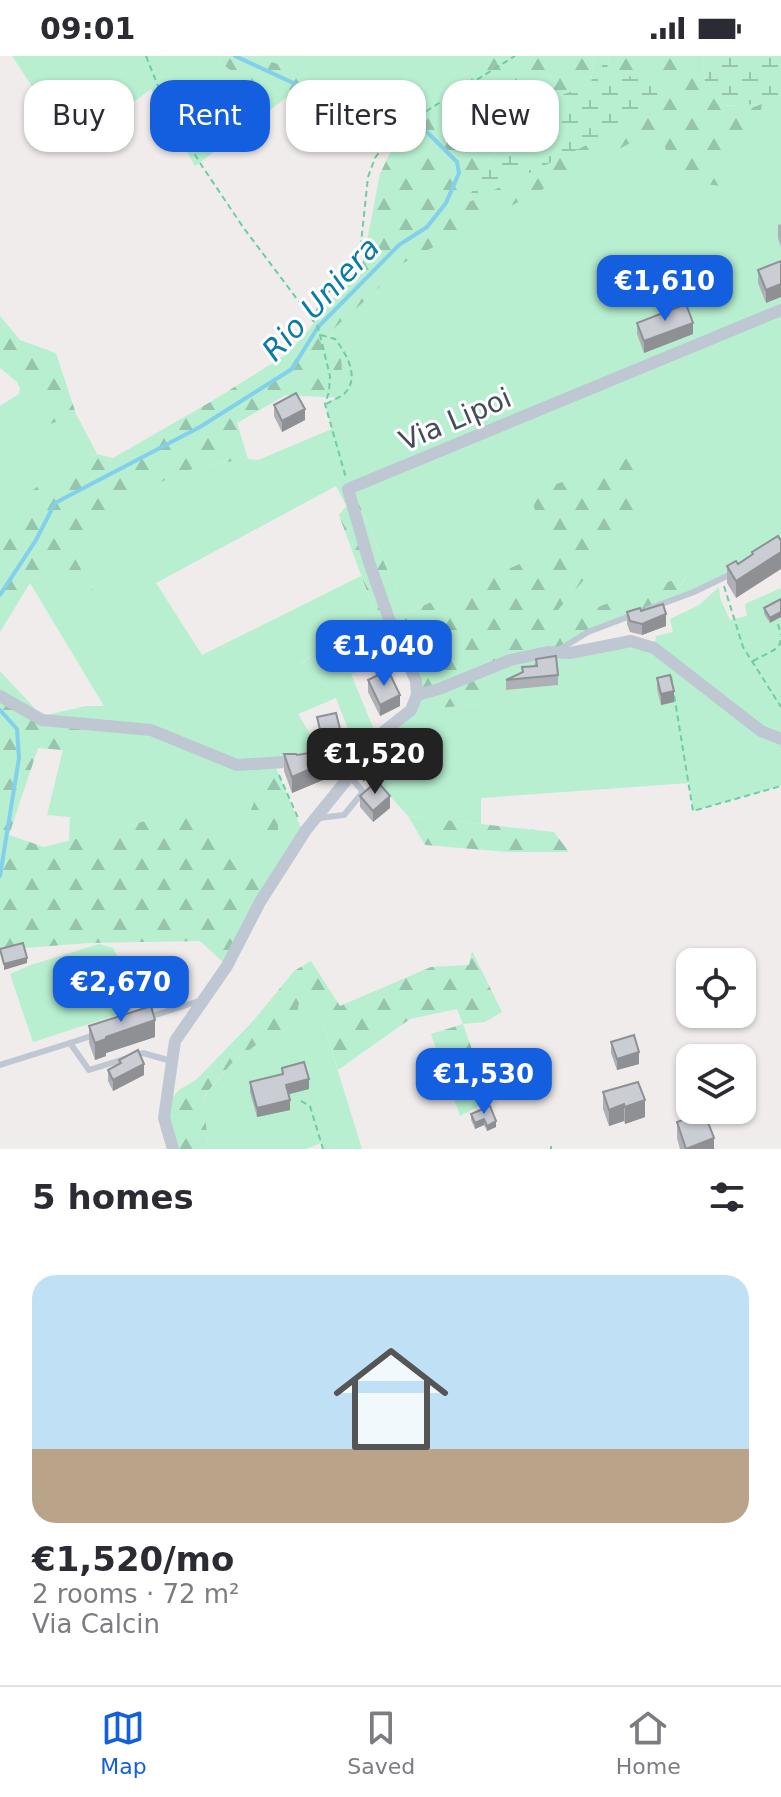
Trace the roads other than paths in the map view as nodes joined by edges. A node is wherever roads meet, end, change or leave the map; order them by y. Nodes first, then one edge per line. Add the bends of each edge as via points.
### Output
1 (781, 310) edge
2 (737, 571) edge
3 (554, 652) junction
4 (417, 695) junction
5 (0, 696) edge
6 (781, 739) edge
7 (364, 742) junction
8 (350, 776) junction
9 (315, 818) junction
10 (204, 999) junction
11 (144, 1018) edge
12 (100, 1033) edge
13 (70, 1043) junction
14 (172, 1061) junction
15 (0, 1065) edge
16 (173, 1149) edge

1 - 4 street, Via Lipoi via 348,489
2 - 3 lane via 588,632
3 - 4 street via 510,660
3 - 6 street via 631,641 654,648 761,731
4 - 7 street via 411,710
5 - 7 street via 42,720 151,730 237,765 315,760
7 - 8 street via 364,753
8 - 9 street
8 - 9 lane via 363,792 344,815
9 - 10 street
10 - 11 lane
10 - 14 street via 175,1041
12 - 13 lane
13 - 14 lane via 89,1070 143,1053
13 - 15 lane
14 - 16 street via 164,1118

